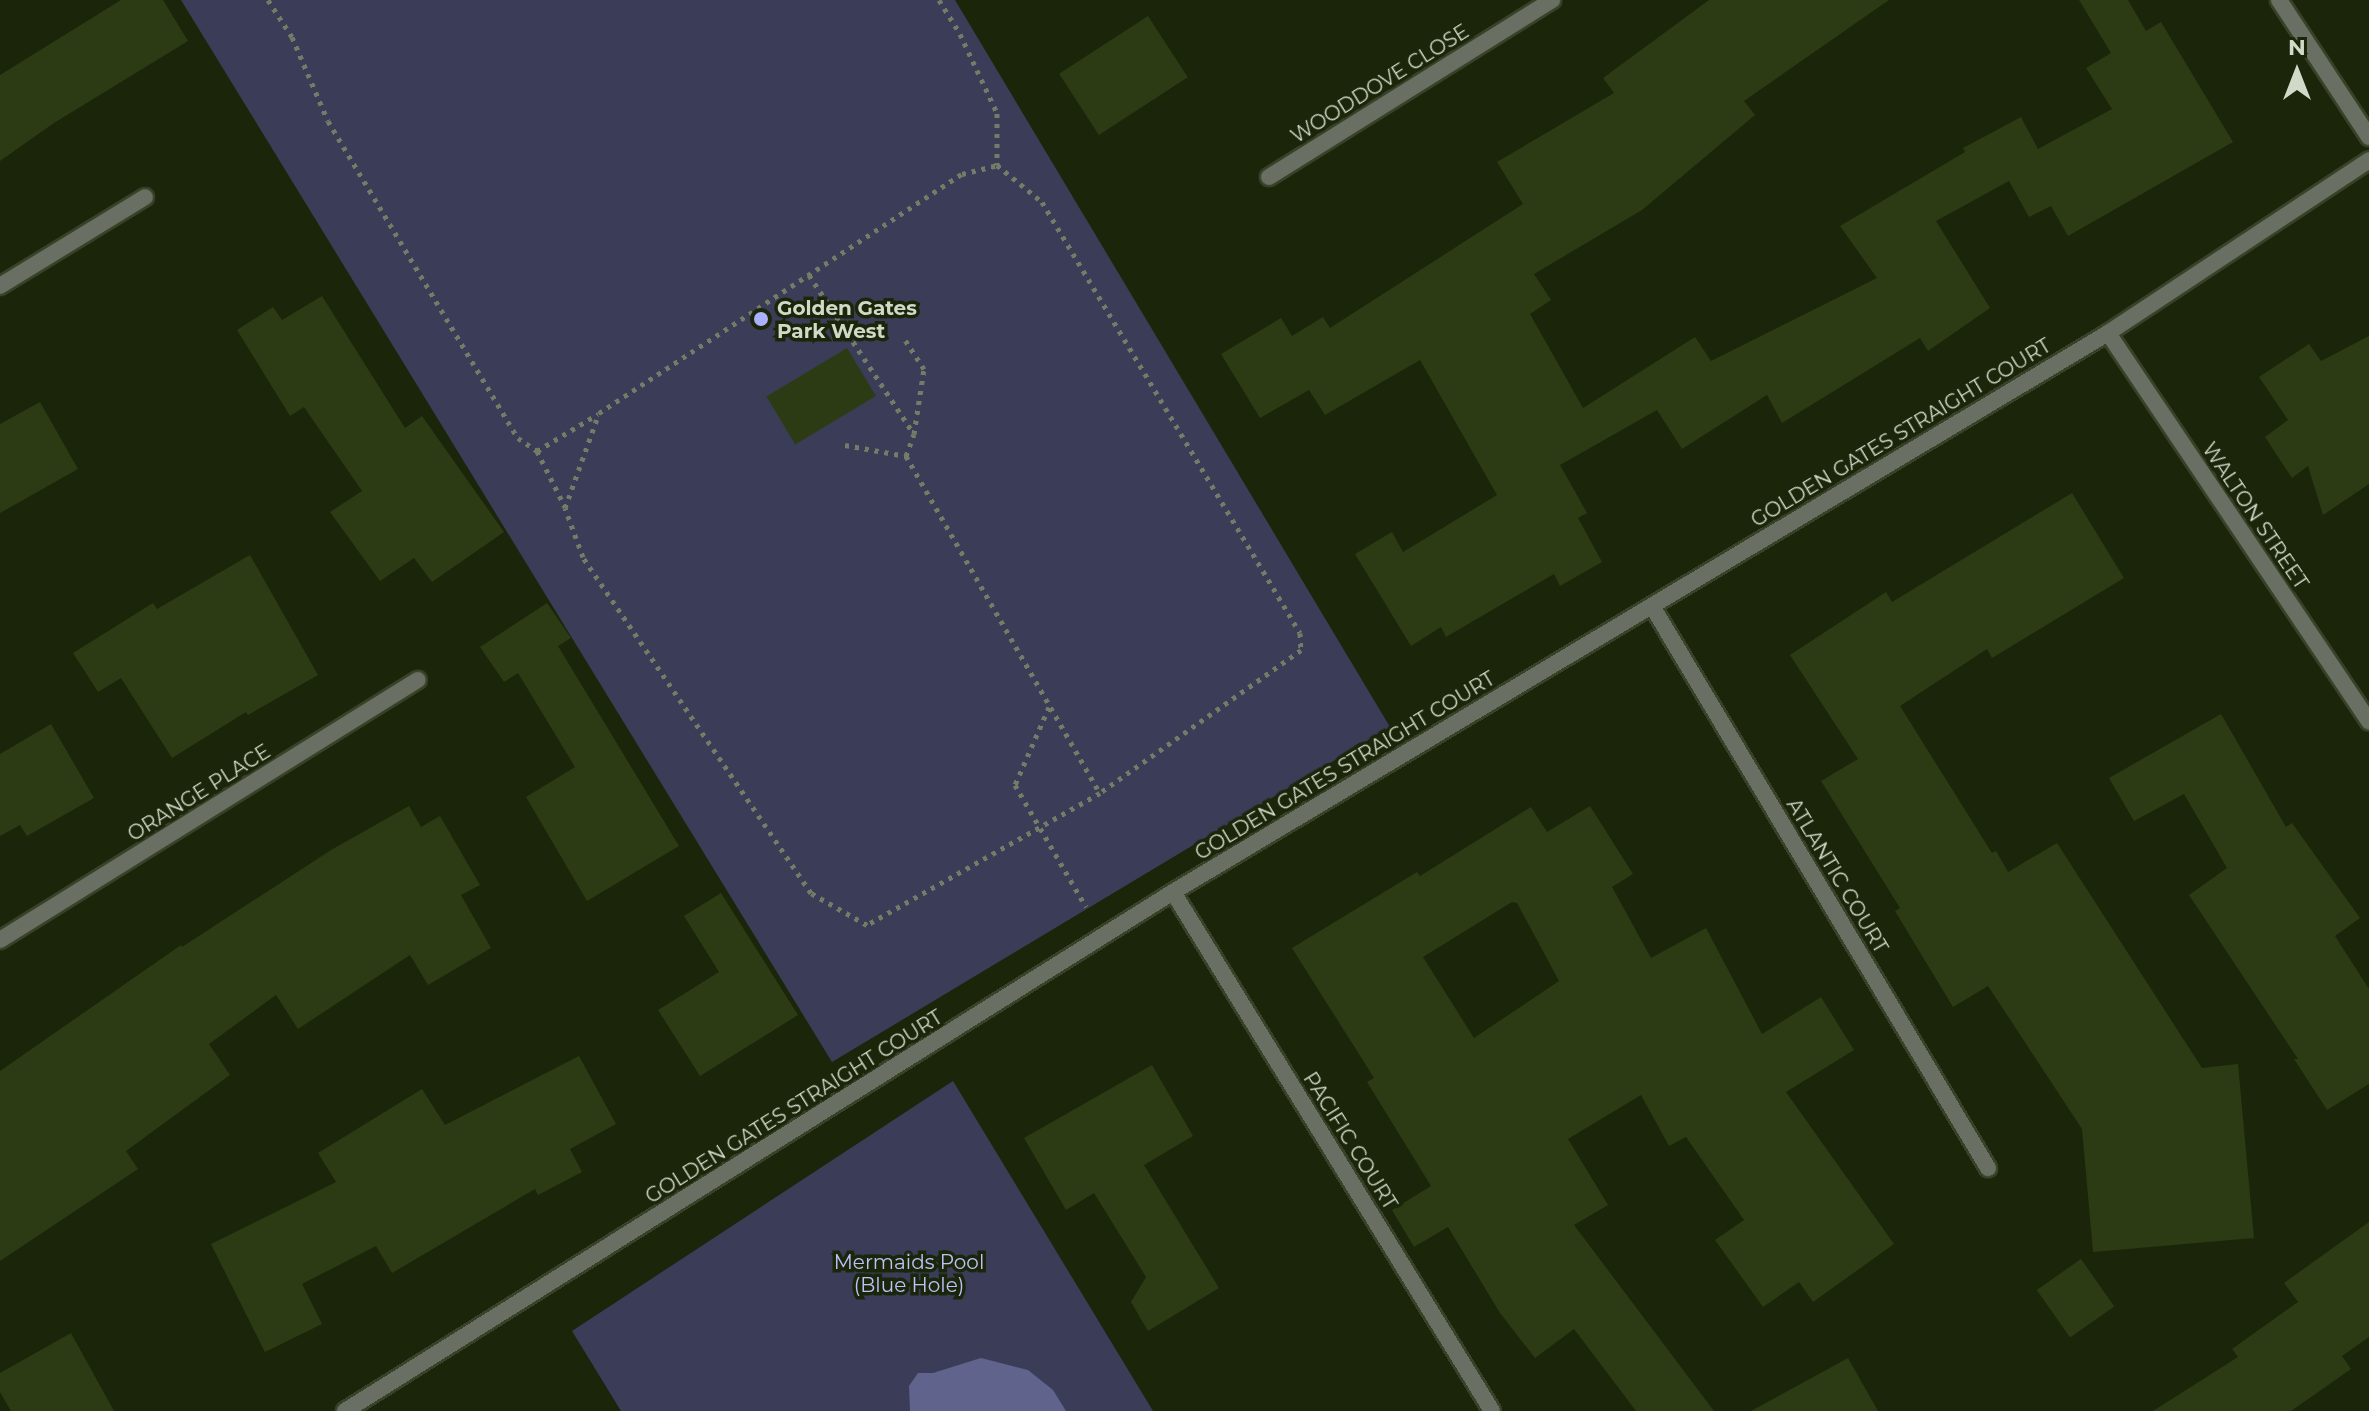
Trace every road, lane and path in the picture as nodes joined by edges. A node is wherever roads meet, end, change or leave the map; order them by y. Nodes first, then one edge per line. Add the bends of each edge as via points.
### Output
1 (268, 0) edge
2 (939, 0) edge
3 (1552, 0) edge
4 (2279, 0) edge
5 (2369, 137) edge
6 (2369, 160) edge
7 (997, 165) junction
8 (1269, 177) dead end
9 (145, 197) dead end
10 (809, 275) junction
11 (0, 286) edge
12 (2108, 333) junction
13 (903, 337) dead end
14 (599, 413) junction
15 (914, 434) junction
16 (845, 445) dead end
17 (537, 451) junction
18 (906, 456) junction
19 (565, 508) junction
20 (1652, 606) junction
21 (418, 680) dead end
22 (1049, 707) junction
23 (2369, 722) edge
24 (1100, 793) junction
25 (1039, 831) junction
26 (1173, 892) junction
27 (1104, 936) junction
28 (0, 940) edge
29 (1988, 1168) dead end
30 (345, 1411) edge
31 (1492, 1411) edge

1 - 17 path via 292,37 328,121 518,438
2 - 7 path via 997,113
3 - 8 street, WOODDOVE CLOSE
4 - 5 street
6 - 12 street, GOLDEN GATES STRAIGHT COURT
7 - 10 path via 962,174
7 - 24 path via 1042,202 1300,633 1301,650
9 - 11 street
10 - 14 path
10 - 15 path
12 - 20 street, GOLDEN GATES STRAIGHT COURT
12 - 23 street, WALTON STREET
13 - 15 path via 924,369
14 - 17 path
14 - 19 path
15 - 18 path
16 - 18 path
17 - 19 path
18 - 22 path
19 - 25 path via 583,557 811,893 867,925
20 - 26 street, GOLDEN GATES STRAIGHT COURT
20 - 29 street, ATLANTIC COURT
21 - 28 street, ORANGE PLACE
22 - 24 path
22 - 25 path via 1015,785
24 - 25 path
25 - 27 path
26 - 27 street, GOLDEN GATES STRAIGHT COURT
26 - 31 street, PACIFIC COURT
27 - 30 street, GOLDEN GATES STRAIGHT COURT

